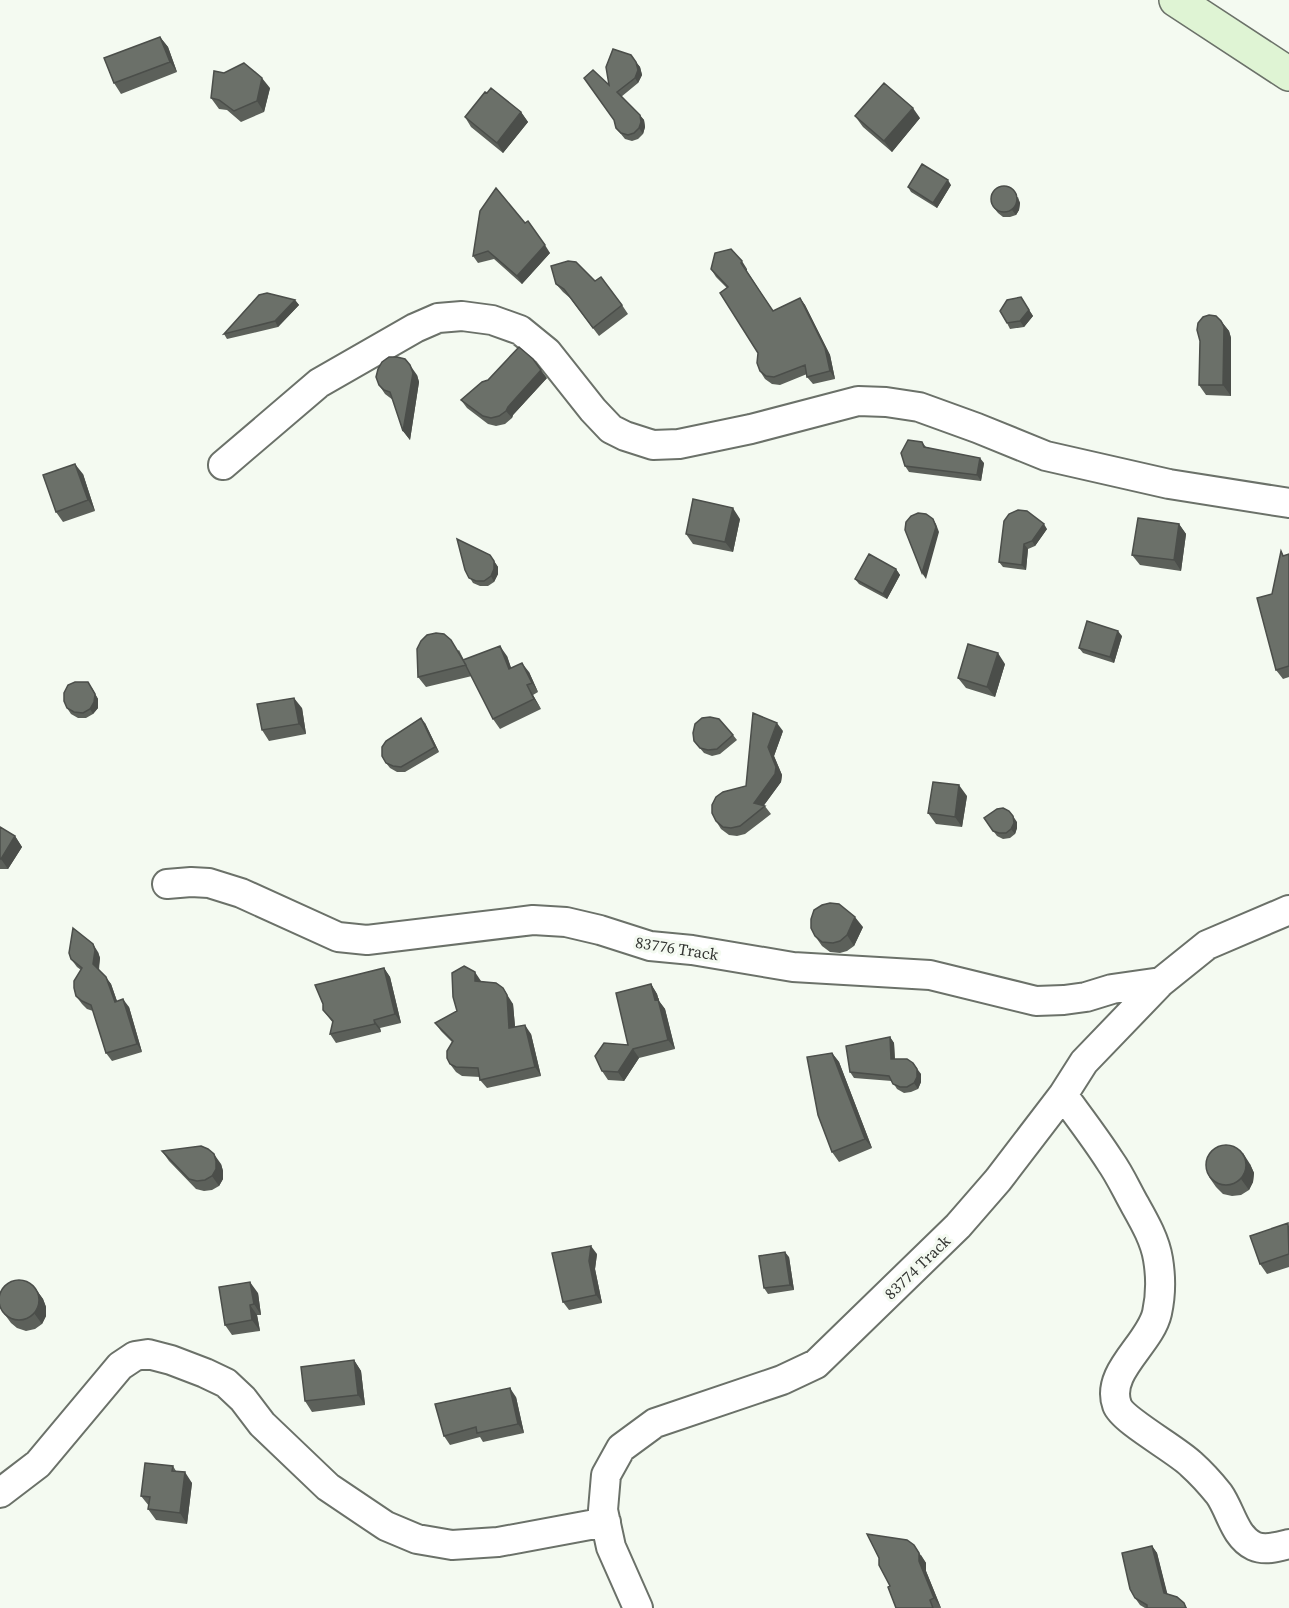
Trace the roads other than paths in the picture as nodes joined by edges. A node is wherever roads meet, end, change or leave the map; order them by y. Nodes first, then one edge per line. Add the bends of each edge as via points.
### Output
1 (1176, 0) edge
2 (1289, 74) edge
3 (223, 465) dead end
4 (1289, 503) edge
5 (167, 884) dead end
6 (1289, 910) edge
7 (1161, 982) junction
8 (1063, 1095) junction
9 (0, 1493) edge
10 (606, 1522) junction
11 (1289, 1544) edge
12 (638, 1608) edge

1 - 2 street
3 - 4 street via 319,383 415,328 438,318 462,316 492,320 520,330 547,352 611,429 653,445 678,444 751,429 858,400 886,402 919,407 1046,456 1169,484
5 - 7 street, 83776 Track via 209,883 241,893 338,937 367,940 533,920 566,922 650,946 793,967 930,975 1036,1001 1086,997
6 - 7 street, 83774 Track via 1207,945
7 - 8 street, 83774 Track via 1084,1062
8 - 10 street, 83774 Track via 999,1180 958,1226 816,1364 782,1380 655,1424 621,1448 606,1475
8 - 11 street via 1111,1162 1145,1223 1158,1257 1161,1285 1156,1315 1116,1381 1114,1395 1118,1408 1190,1462 1219,1495 1240,1536 1262,1548
9 - 10 street via 38,1464 120,1366 135,1356 148,1354 226,1383 328,1488 386,1526 417,1539 452,1545 498,1542
10 - 12 street, 83774 Track via 611,1547

